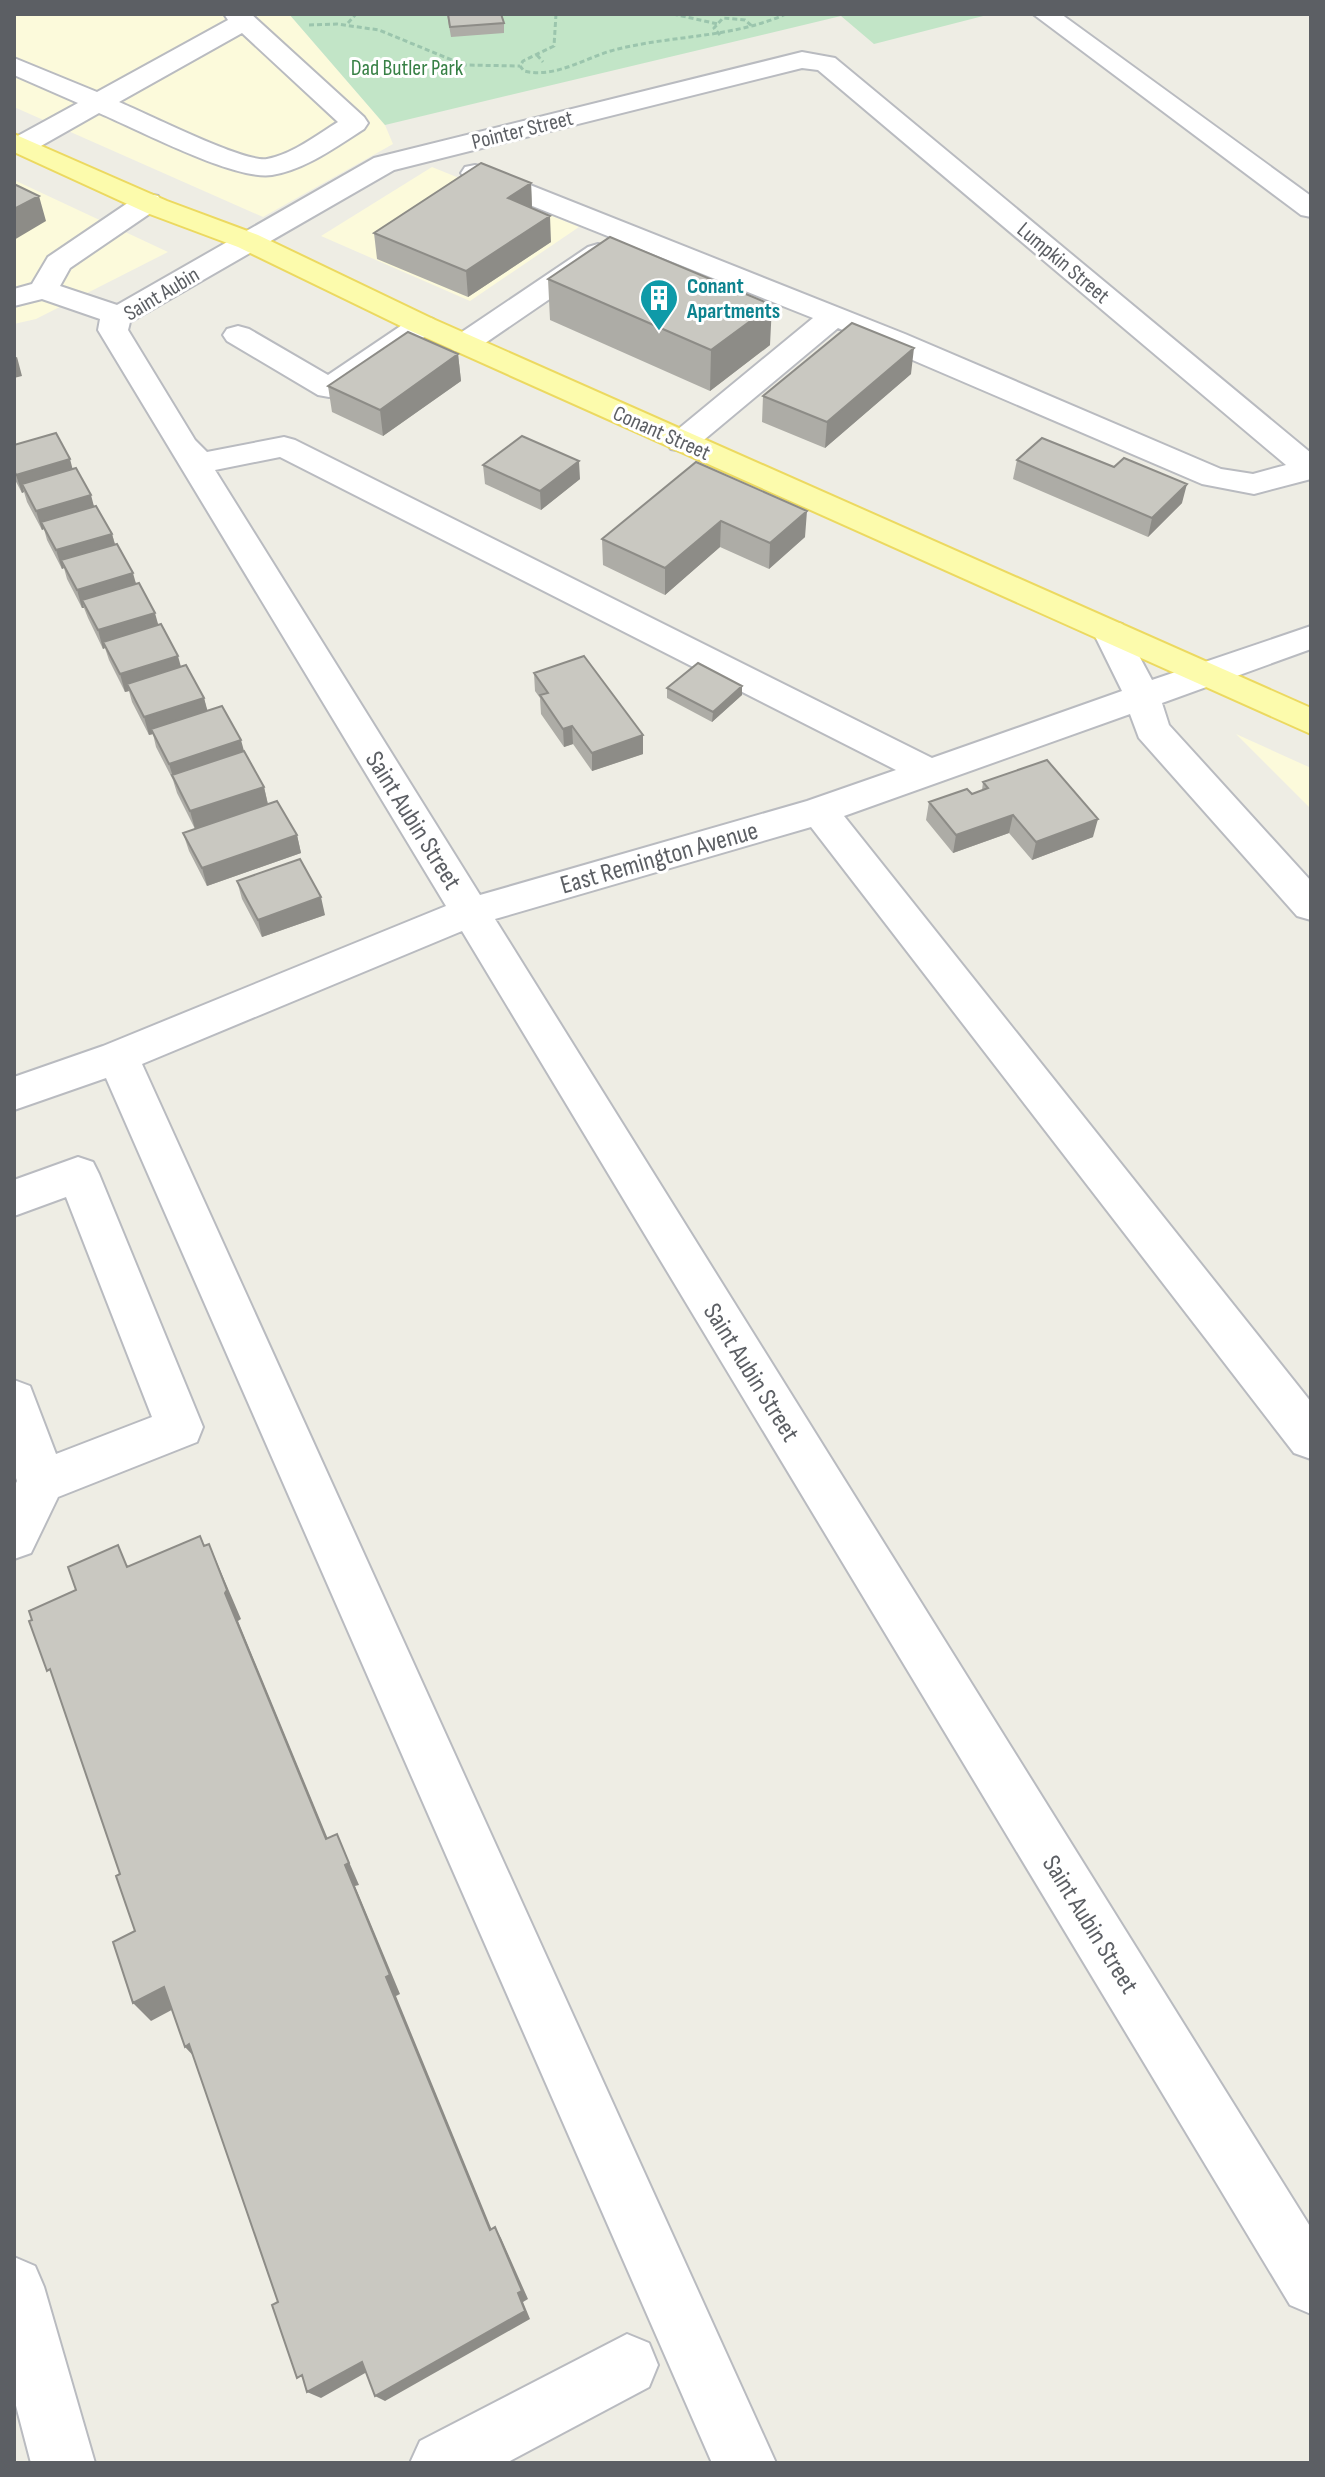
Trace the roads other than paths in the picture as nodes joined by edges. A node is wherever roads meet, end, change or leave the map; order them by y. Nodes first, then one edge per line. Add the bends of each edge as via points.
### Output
1 (1045, 14) edge
2 (239, 18) edge
3 (813, 61) joint
4 (14, 66) edge
5 (99, 104) junction
6 (18, 144) edge
7 (425, 153) junction
8 (148, 202) junction
9 (1311, 209) edge
10 (626, 233) junction
11 (248, 241) junction
12 (14, 267) edge
13 (48, 282) junction
14 (14, 299) edge
15 (120, 316) junction
16 (834, 316) junction
17 (422, 325) junction
18 (238, 335) dead end
19 (464, 344) junction
20 (682, 442) junction
21 (192, 457) junction
22 (1310, 469) edge
23 (1110, 632) junction
24 (1311, 637) edge
25 (1204, 675) junction
26 (1142, 696) junction
27 (1311, 722) edge
28 (928, 771) junction
29 (819, 811) junction
30 (1311, 906) edge
31 (470, 912) junction
32 (118, 1057) junction
33 (14, 1094) edge
34 (14, 1198) edge
35 (14, 1400) edge
36 (1311, 1438) edge
37 (41, 1482) junction
38 (14, 1537) edge
39 (1311, 2284) edge
40 (14, 2287) edge
41 (627, 2365) dead end
42 (63, 2463) edge
43 (442, 2463) edge
44 (744, 2463) edge

1 - 9 street
2 - 5 street
2 - 5 street via 355,123 310,151 268,168 234,161
3 - 7 street, Pointer Street
3 - 22 street, Lumpkin Street via 826,63
4 - 5 street
5 - 6 street
6 - 8 main road, Conant Street
7 - 10 street
7 - 11 street, Pointer Street via 384,164
8 - 11 main road, Conant Street
8 - 13 street via 58,263
10 - 16 street
10 - 19 street
11 - 15 street, Saint Aubin
11 - 17 main road, Conant Street
12 - 13 street
13 - 14 street
13 - 15 street
15 - 21 street, Saint Aubin via 113,330
16 - 20 street
16 - 22 street via 1213,477 1254,484
17 - 18 street via 329,388
17 - 19 main road, Conant Street
19 - 20 main road, Conant Street
20 - 23 main road, Conant Street
21 - 28 street via 284,447
21 - 31 street, Saint Aubin Street
23 - 25 main road, Conant Street
23 - 26 street
24 - 25 street, East Remington Avenue
25 - 26 street, East Remington Avenue
25 - 27 main road, Conant Street
26 - 28 street, East Remington Avenue
26 - 30 street via 1152,729
28 - 29 street, East Remington Avenue
29 - 31 street, East Remington Avenue
29 - 36 street
31 - 32 street, East Remington Avenue
31 - 39 street, Saint Aubin Street
32 - 33 street, East Remington Avenue
32 - 44 street
34 - 37 street via 78,1174 180,1427
35 - 37 street
37 - 38 street
40 - 42 street
41 - 43 street

